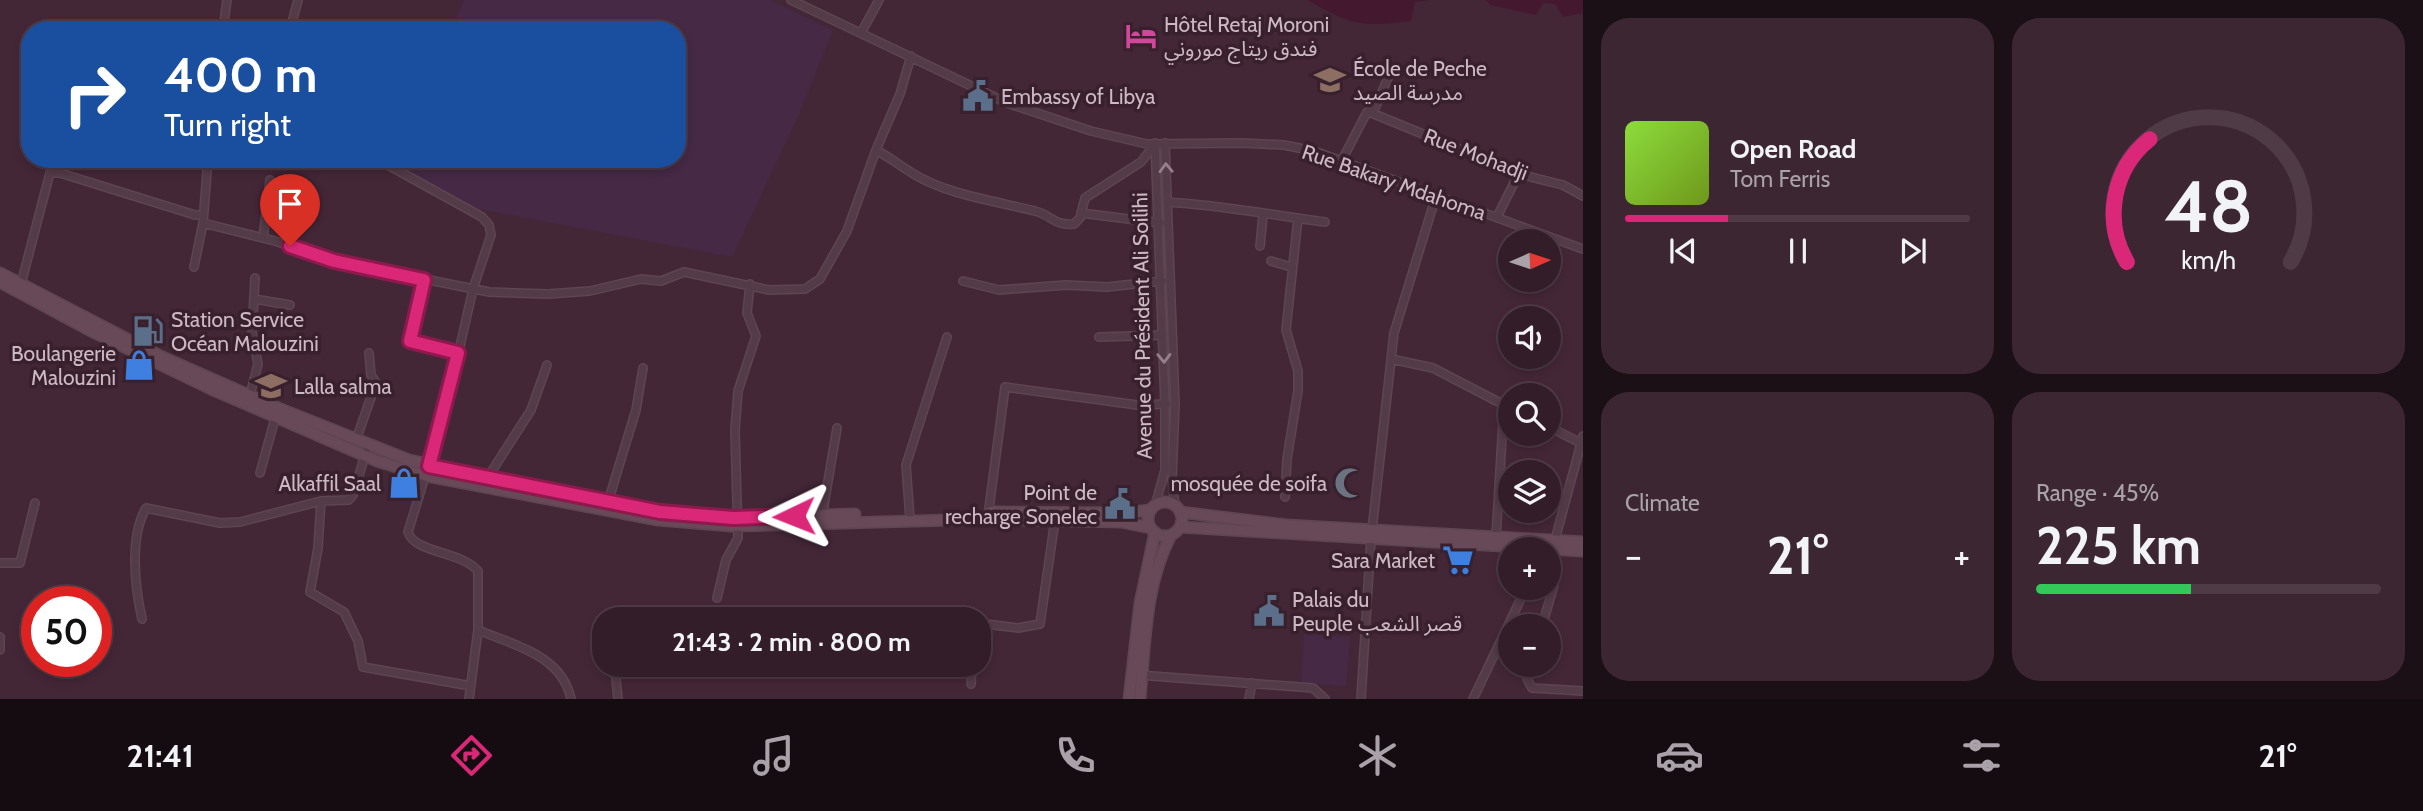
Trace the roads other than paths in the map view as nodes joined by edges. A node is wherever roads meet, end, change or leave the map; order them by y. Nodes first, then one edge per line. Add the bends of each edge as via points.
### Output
1 (227, 0) edge
2 (298, 0) edge
3 (791, 0) edge
4 (879, 0) edge
5 (224, 21) edge
6 (292, 21) edge
7 (861, 33) junction
8 (911, 56) junction
9 (1391, 71) dead end
10 (1369, 112) junction
11 (1160, 143) junction
12 (876, 150) junction
13 (1342, 160) junction
14 (60, 168) edge
15 (207, 168) edge
16 (394, 168) edge
17 (60, 173) junction
18 (1519, 173) junction
19 (270, 180) dead end
20 (1436, 196) junction
21 (1583, 196) edge
22 (1167, 202) junction
23 (1081, 213) junction
24 (1263, 215) junction
25 (1497, 217) junction
26 (1298, 218) junction
27 (203, 219) junction
28 (1325, 222) dead end
29 (1160, 223) junction
30 (263, 238) junction
31 (1260, 246) dead end
32 (1583, 249) edge
33 (1270, 261) dead end
34 (194, 267) dead end
35 (1291, 267) junction
36 (0, 273) edge
37 (255, 278) dead end
38 (424, 280) junction
39 (963, 281) dead end
40 (1162, 281) junction
41 (0, 282) edge
42 (21, 284) junction
43 (750, 284) junction
44 (473, 289) junction
45 (254, 299) junction
46 (290, 305) dead end
47 (1163, 335) junction
48 (947, 337) dead end
49 (1099, 337) dead end
50 (369, 353) dead end
51 (458, 353) junction
52 (1391, 359) junction
53 (547, 365) dead end
54 (643, 368) dead end
55 (250, 395) junction
56 (1498, 401) edge
57 (1175, 404) junction
58 (1165, 405) junction
59 (277, 412) junction
60 (837, 428) dead end
61 (1561, 432) edge
62 (356, 440) junction
63 (1582, 440) edge
64 (1504, 446) edge
65 (366, 450) junction
66 (428, 471) junction
67 (260, 473) dead end
68 (488, 477) junction
69 (1285, 497) dead end
70 (321, 501) junction
71 (35, 503) dead end
72 (607, 505) junction
73 (1153, 508) junction
74 (1178, 509) junction
75 (910, 516) junction
76 (988, 516) junction
77 (821, 519) junction
78 (1055, 520) junction
79 (738, 522) junction
80 (1153, 530) junction
81 (1175, 531) junction
82 (1372, 534) junction
83 (1496, 537) joint
84 (1556, 537) edge
85 (1561, 540) edge
86 (1583, 542) edge
87 (1498, 545) edge
88 (1561, 550) edge
89 (1583, 551) edge
90 (0, 563) edge
91 (717, 598) dead end
92 (1520, 600) edge
93 (142, 619) dead end
94 (991, 625) edge
95 (478, 630) junction
96 (0, 638) edge
97 (0, 650) edge
98 (1137, 675) junction
99 (616, 677) edge
100 (971, 677) edge
101 (1528, 677) edge
102 (1252, 683) junction
103 (971, 684) dead end
104 (471, 686) junction
105 (1583, 691) edge
106 (469, 699) edge
107 (571, 699) edge
108 (618, 699) edge
109 (1129, 699) edge
110 (1140, 699) edge
111 (1249, 699) edge
112 (1325, 699) edge
113 (1361, 699) edge
114 (1473, 699) edge

1 - 5 street
2 - 6 street
3 - 7 street, Rue Bakary Mdahoma
4 - 7 street
7 - 8 street, Rue Bakary Mdahoma
8 - 11 street, Rue Bakary Mdahoma via 1036,115 1124,139
8 - 12 street
9 - 10 street
10 - 13 street
10 - 18 street, Rue Mohadji
11 - 13 street, Rue Bakary Mdahoma via 1284,145
22 -> 11 street, Avenue du Président Ali Soilihi
11 - 23 street via 1141,162 1085,198
11 - 29 street, Avenue du Président Ali Soilihi
12 - 23 street via 912,173 990,203 1038,212 1059,225 1074,225
12 - 43 street via 850,225 820,279 793,291
13 - 20 street, Rue Bakary Mdahoma
14 - 17 street
15 - 27 street
16 - 44 street via 482,216 489,225 491,234
17 - 27 street
17 - 42 street via 46,178
18 - 21 street, Rue Mohadji via 1563,185
18 - 25 street
19 - 30 street
20 - 25 street, Rue Bakary Mdahoma
20 - 52 street via 1399,307
22 - 24 street via 1231,206
22 - 57 street, Avenue du Président Ali Soilihi
23 - 29 street
24 - 26 street
24 - 31 street
25 - 32 street, Rue Bakary Mdahoma
26 - 28 street
26 - 35 street
27 - 30 street
27 - 34 street
29 - 40 street, Avenue du Président Ali Soilihi
30 - 38 street via 334,261
33 - 35 street
35 - 69 street via 1286,330 1298,371 1298,391
36 - 42 main road
37 - 45 street
38 - 44 street
38 - 51 street via 410,341
39 - 40 street via 1012,290 1066,285 1107,288
40 - 47 street, Avenue du Président Ali Soilihi
41 - 59 main road via 107,339
42 - 55 main road via 160,356
43 - 44 street via 684,272 661,281 641,279 590,291 548,294
43 - 79 street via 747,313 756,336 738,391
44 - 51 street
45 - 46 street
45 - 55 street via 252,333 258,364
47 - 49 street
47 -> 58 street, Avenue du Président Ali Soilihi
48 - 75 street via 906,465
50 - 62 street via 376,383
51 - 66 street
52 - 56 street via 1433,368
52 - 82 street
53 - 68 street via 531,410
54 - 72 street via 636,410
55 - 59 main road
57 - 58 street
57 - 74 street, Avenue du Président Ali Soilihi via 1172,479
58 - 73 street, Avenue du Président Ali Soilihi via 1165,470
58 - 76 street via 1005,387
59 - 62 main road
59 - 65 main road
59 - 67 street
60 - 77 street
61 - 63 street
62 - 65 main road
63 - 84 street
64 - 83 street
65 - 66 main road
65 - 70 street via 349,500
66 - 68 main road
66 - 72 main road
66 - 95 street via 409,536 417,545 458,557 478,570
68 - 72 main road
70 - 93 street via 220,523 146,508 136,564
70 - 104 street via 310,592 344,612 358,641 363,667
71 - 90 street via 20,564
72 - 79 main road via 659,520
73 - 74 main road via 1165,502
73 - 76 main road
73 - 80 main road via 1149,519
74 - 81 main road
74 - 82 main road via 1218,519
75 - 76 main road
75 - 77 main road
76 - 78 main road
77 - 79 main road
78 - 80 main road via 1121,522
78 - 94 street via 1040,624
79 - 91 street via 736,543 726,560
80 - 81 main road
80 - 98 main road via 1140,603
81 - 82 main road
81 - 98 main road via 1161,553
82 - 83 main road
82 - 87 main road
82 - 113 street
85 - 86 main road
88 - 89 main road
92 - 114 street
95 - 104 street
95 - 107 street via 552,662
96 - 97 street
98 - 102 street
98 - 109 main road
98 - 110 main road
99 - 108 street
100 - 103 street
101 - 105 street via 1532,688
102 - 111 street
102 - 112 street via 1313,688
104 - 106 street

